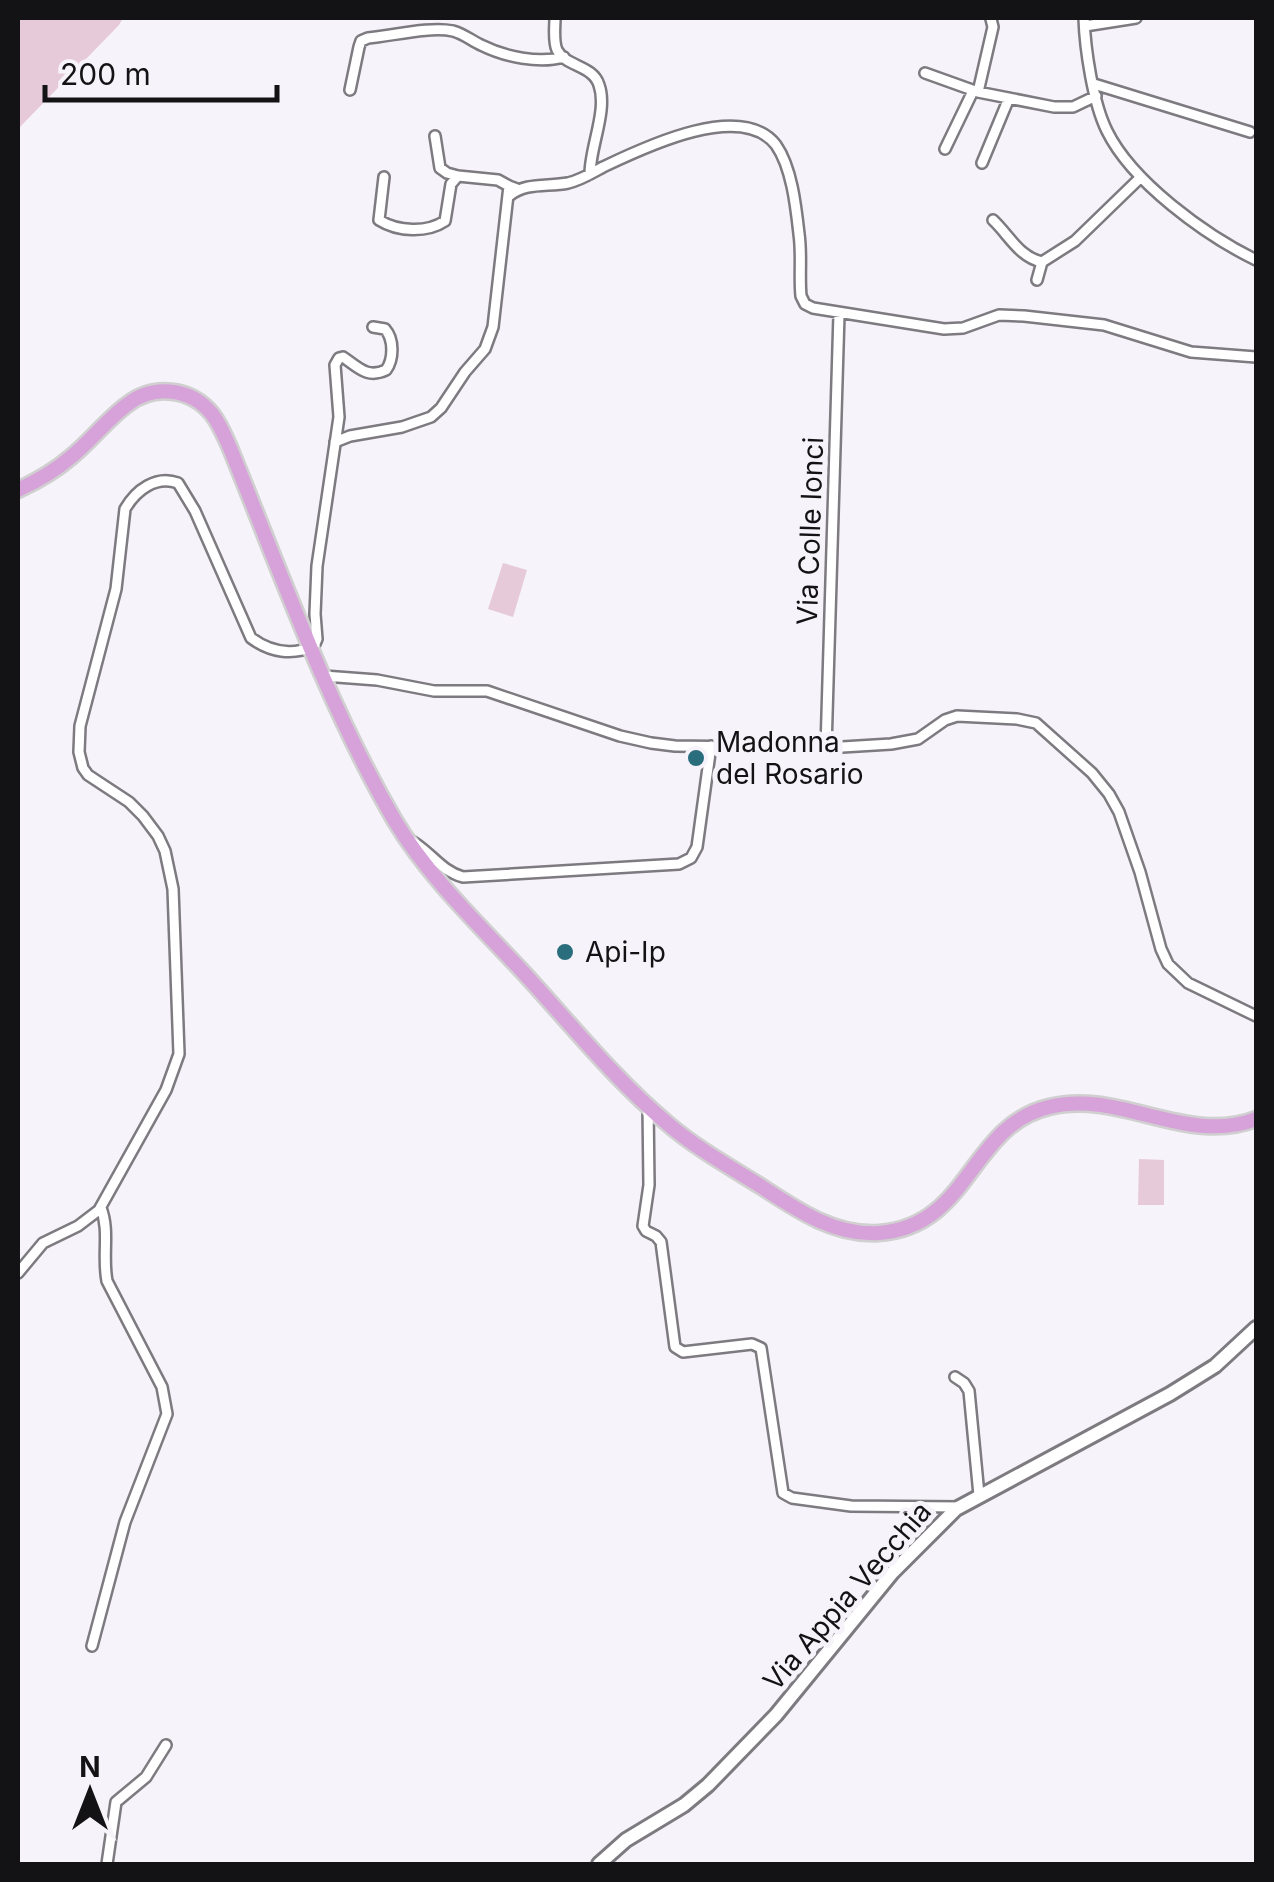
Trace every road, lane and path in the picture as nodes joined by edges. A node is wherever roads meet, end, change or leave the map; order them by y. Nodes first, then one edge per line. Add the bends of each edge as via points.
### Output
1 (555, 18) edge
2 (991, 18) edge
3 (1136, 18) edge
4 (1150, 18) edge
5 (1085, 22) edge
6 (564, 57) junction
7 (924, 73) dead end
8 (350, 90) dead end
9 (1095, 90) junction
10 (976, 92) junction
11 (1009, 98) junction
12 (1250, 132) dead end
13 (435, 136) dead end
14 (946, 149) dead end
15 (982, 164) dead end
16 (590, 174) junction
17 (458, 176) junction
18 (384, 177) dead end
19 (1141, 177) junction
20 (512, 190) junction
21 (993, 220) dead end
22 (1256, 260) edge
23 (1042, 262) junction
24 (1037, 280) dead end
25 (839, 314) junction
26 (373, 327) dead end
27 (1256, 358) edge
28 (335, 442) junction
29 (18, 490) edge
30 (312, 647) junction
31 (324, 676) junction
32 (353, 678) junction
33 (330, 693) junction
34 (710, 746) junction
35 (826, 748) junction
36 (406, 838) junction
37 (1256, 1016) edge
38 (648, 1106) junction
39 (1256, 1118) edge
40 (101, 1208) junction
41 (18, 1273) edge
42 (1256, 1328) edge
43 (955, 1377) dead end
44 (979, 1495) junction
45 (960, 1506) junction
46 (92, 1646) dead end
47 (166, 1745) dead end
48 (107, 1864) edge
49 (599, 1864) edge

1 - 6 street via 556,46
2 - 10 street
3 - 4 street
3 - 5 street
5 - 9 street
6 - 8 street via 550,61 492,50 448,31 368,38 359,47
6 - 16 street via 592,74 600,88
7 - 10 street
9 - 11 street via 1065,108
9 - 12 street
9 - 19 street via 1112,142
10 - 11 street
10 - 14 street
11 - 15 street
13 - 17 street via 440,168
16 - 20 street
16 - 25 street via 691,133 740,126 762,134 778,149 791,185 802,300
17 - 18 street via 450,186 446,221 418,230 379,220
17 - 20 street via 496,180
19 - 22 street via 1213,236
19 - 23 street
20 - 28 street via 485,349 431,417
21 - 23 street via 1024,254
23 - 24 street
25 - 27 street via 944,329 1009,314 1087,322 1187,351
25 - 35 street, Via Colle Ionci
26 - 28 street via 389,333 391,363 373,374 337,360
28 - 30 street via 316,574 318,639
29 - 30 main road via 70,458 136,398 166,391 192,397 224,435
30 - 31 main road
30 - 40 street via 286,652 251,638 178,483 153,483 131,499 78,752 88,776 138,810 165,852 173,889 180,1044 170,1080
31 - 32 street
31 - 33 main road
32 - 33 street
32 - 34 street via 487,691 633,740
33 - 36 main road
34 - 35 street
34 - 36 street via 697,847 681,863 463,877
35 - 37 street via 910,741 957,716 1041,726 1114,803 1170,967 1191,986
36 - 38 main road
38 - 39 main road via 803,1213 870,1233 900,1229 937,1212 1004,1131 1044,1108 1102,1105 1210,1127
38 - 45 street via 643,1226 662,1242 675,1347 761,1348 782,1493 851,1506
40 - 41 street via 43,1242
40 - 46 street via 108,1281 160,1384 167,1414 125,1522
42 - 44 main road, Via Appia Vecchia via 1215,1366 1170,1394
43 - 44 street via 968,1391
44 - 45 main road, Via Appia Vecchia
45 - 49 main road, Via Appia Vecchia via 706,1788
47 - 48 street via 144,1779 116,1800

